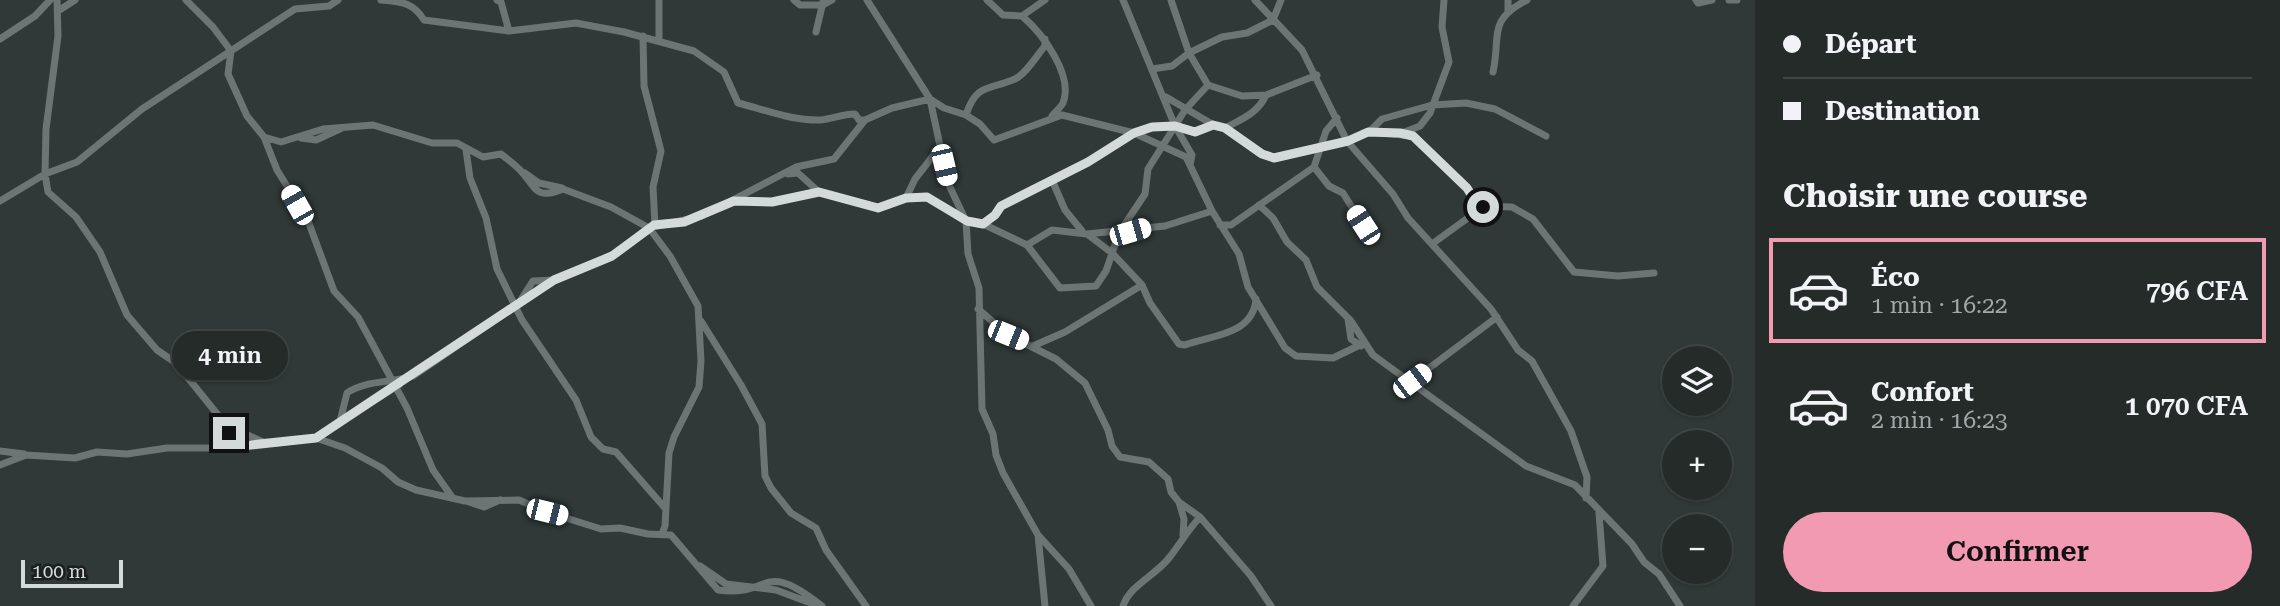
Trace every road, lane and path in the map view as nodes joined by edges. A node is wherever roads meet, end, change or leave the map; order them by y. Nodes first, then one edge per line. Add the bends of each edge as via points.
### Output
1 (50, 0) edge
2 (57, 0) edge
3 (75, 0) edge
4 (186, 0) edge
5 (338, 0) edge
6 (381, 0) edge
7 (497, 0) edge
8 (659, 0) edge
9 (794, 0) edge
10 (832, 0) edge
11 (866, 0) edge
12 (987, 0) edge
13 (1045, 0) edge
14 (1123, 0) edge
15 (1171, 0) edge
16 (1255, 0) edge
17 (1281, 0) edge
18 (1444, 0) edge
19 (1508, 0) edge
20 (1527, 0) edge
21 (1696, 0) edge
22 (1712, 0) edge
23 (1729, 0) edge
24 (1737, 0) edge
25 (823, 2) edge
26 (58, 11) junction
27 (1508, 11) junction
28 (1022, 16) junction
29 (1273, 20) junction
30 (509, 31) junction
31 (816, 32) dead end
32 (642, 36) junction
33 (0, 39) edge
34 (1045, 39) junction
35 (659, 41) junction
36 (231, 51) junction
37 (1189, 53) junction
38 (1152, 69) junction
39 (1493, 72) dead end
40 (1317, 75) junction
41 (1208, 85) junction
42 (1164, 95) junction
43 (1266, 95) junction
44 (930, 99) junction
45 (1432, 105) junction
46 (1185, 110) junction
47 (966, 115) junction
48 (1052, 116) junction
49 (1337, 118) junction
50 (865, 120) junction
51 (1213, 125) junction
52 (1175, 126) junction
53 (1225, 128) junction
54 (1368, 132) junction
55 (1134, 133) junction
56 (1400, 133) junction
57 (1546, 136) dead end
58 (264, 137) junction
59 (1348, 141) junction
60 (1165, 145) junction
61 (940, 147) junction
62 (1320, 148) junction
63 (466, 149) junction
64 (1190, 165) junction
65 (1314, 167) junction
66 (45, 174) junction
67 (788, 174) junction
68 (1052, 180) junction
69 (819, 192) junction
70 (906, 198) junction
71 (0, 201) edge
72 (734, 201) junction
73 (1259, 205) junction
74 (1483, 207) junction
75 (1212, 211) junction
76 (967, 221) junction
77 (983, 224) junction
78 (1220, 225) junction
79 (1363, 225) dead end
80 (652, 227) junction
81 (1084, 233) junction
82 (1119, 233) junction
83 (1432, 244) junction
84 (1027, 245) junction
85 (1112, 253) junction
86 (1654, 273) dead end
87 (554, 280) junction
88 (1142, 285) junction
89 (1256, 299) junction
90 (517, 307) junction
91 (978, 309) junction
92 (1348, 317) junction
93 (1497, 317) junction
94 (699, 318) junction
95 (1360, 345) junction
96 (1034, 346) junction
97 (1373, 355) junction
98 (1412, 381) junction
99 (394, 385) junction
100 (340, 421) junction
101 (226, 425) junction
102 (316, 438) junction
103 (265, 443) junction
104 (232, 447) junction
105 (0, 451) edge
106 (26, 455) junction
107 (0, 465) edge
108 (452, 497) junction
109 (1586, 498) junction
110 (1179, 502) junction
111 (665, 508) junction
112 (1599, 513) junction
113 (1200, 517) junction
114 (662, 534) junction
115 (1038, 535) junction
116 (1183, 535) junction
117 (754, 586) junction
118 (820, 606) edge
119 (866, 606) edge
120 (1045, 606) edge
121 (1091, 606) edge
122 (1122, 606) edge
123 (1271, 606) edge
124 (1573, 606) edge
125 (1680, 606) edge

1 - 33 street
2 - 26 street
3 - 26 street
4 - 36 street
5 - 36 street via 329,6 295,9
6 - 30 street via 417,8 424,20
7 - 30 street
8 - 35 street
9 - 25 street via 800,5
10 - 25 street
11 - 44 street
12 - 28 street via 1003,15
13 - 28 street
14 - 38 street
15 - 37 street
16 - 29 street
17 - 29 street
18 - 45 street via 1442,19 1449,62
19 - 27 street
20 - 27 street
21 - 22 street
23 - 24 street
25 - 31 street
26 - 66 street
27 - 39 street via 1495,34 1498,51
28 - 34 street
29 - 37 street
29 - 40 street via 1295,41
30 - 32 street via 576,23
32 - 35 street
32 - 80 street via 644,86 661,151 653,187
34 - 47 street via 1045,46 1018,78 990,85 971,98
34 - 48 street via 1064,89 1063,103
35 - 50 street via 694,51 717,65 730,81 738,103 770,110 782,118 821,120 855,114
36 - 58 street via 228,74 247,116
36 - 66 street via 142,109 83,158
37 - 38 street via 1172,66
37 - 41 street
38 - 42 street
40 - 43 street
40 - 49 street
41 - 43 street via 1242,96
41 - 46 street
42 - 46 street
42 - 52 street
43 - 53 street via 1250,115
44 - 47 street
44 - 50 street
44 - 61 street
45 - 54 street via 1382,119
45 - 56 street via 1420,126
45 - 57 street via 1466,103 1495,109
46 - 51 street
46 - 52 street
47 - 48 street via 994,140
48 - 55 street
49 - 59 street
49 - 62 street
50 - 67 street via 834,159 796,167
51 - 52 street via 1195,132
51 - 53 street
52 - 55 street
52 - 60 street
52 - 64 street via 1192,155
53 - 62 street via 1274,158
54 - 56 street
54 - 59 street
55 - 60 street
55 - 68 street
56 - 74 street via 1413,136
58 - 63 street via 281,142 323,129 373,125
58 - 99 street via 277,170 307,218 334,291 358,317
59 - 62 street
59 - 83 street
60 - 64 street via 1186,157
60 - 82 street via 1148,169 1145,194
61 - 70 street
61 - 76 street via 948,183
62 - 65 street
63 - 80 street via 483,157 501,154 536,191 549,195 563,188
63 - 90 street via 497,269
64 - 75 street
65 - 73 street
65 - 79 street via 1329,186 1343,193
66 - 71 street
66 - 101 street via 48,192 76,216 100,252 127,315 157,350 176,363
67 - 69 street via 798,173
67 - 72 street
68 - 77 street via 1001,206
68 - 81 street via 1065,210
69 - 70 street via 878,208
69 - 72 street via 772,202
70 - 76 street via 927,197
72 - 80 street via 684,222
73 - 78 street via 1231,225
73 - 92 street via 1306,260 1317,288
74 - 83 street
74 - 86 street via 1513,207 1533,219 1574,272
75 - 78 street
75 - 82 street via 1165,226
76 - 77 street
76 - 91 street via 968,254 979,288
77 - 84 street
78 - 89 street via 1239,254
80 - 87 street via 612,256
80 - 94 street via 694,297
81 - 82 street
81 - 84 street via 1052,230
81 - 85 street
82 - 85 street
83 - 93 street
84 - 85 street via 1060,288 1096,286
85 - 88 street
87 - 90 street
87 - 90 street via 533,281
88 - 89 street via 1168,330 1185,345 1245,324 1255,313
88 - 96 street
89 - 95 street via 1285,348 1296,356 1333,358
90 - 99 street
90 - 111 street via 576,400 591,437 603,449 616,453
91 - 96 street via 1008,335
91 - 115 street via 982,409 1003,473
92 - 95 street via 1351,339
92 - 97 street
93 - 98 street
93 - 109 street via 1518,350 1532,361 1571,431 1587,477
94 - 111 street via 699,387 674,437
94 - 119 street via 762,424 765,476 771,488 791,513 816,528
95 - 97 street
96 - 110 street via 1085,383 1120,457 1149,462 1168,479
97 - 98 street
98 - 109 street via 1527,466 1576,485
99 - 100 street
99 - 100 street via 359,384 347,393
99 - 108 street via 433,470
100 - 102 street
101 - 103 street
101 - 104 street
102 - 103 street
102 - 108 street via 345,448 416,490
103 - 104 street
104 - 106 street via 97,452 64,458
105 - 106 street
106 - 107 street
108 - 114 street via 519,500 601,528
109 - 112 street
110 - 113 street
110 - 116 street
111 - 114 street
112 - 124 street via 1602,566
112 - 125 street via 1659,574
113 - 116 street
113 - 123 street
114 - 117 street via 671,535 718,590 734,593
115 - 120 street
115 - 121 street via 1069,569
116 - 122 street via 1168,559 1129,593
117 - 118 street
117 - 118 street via 775,579 785,581

